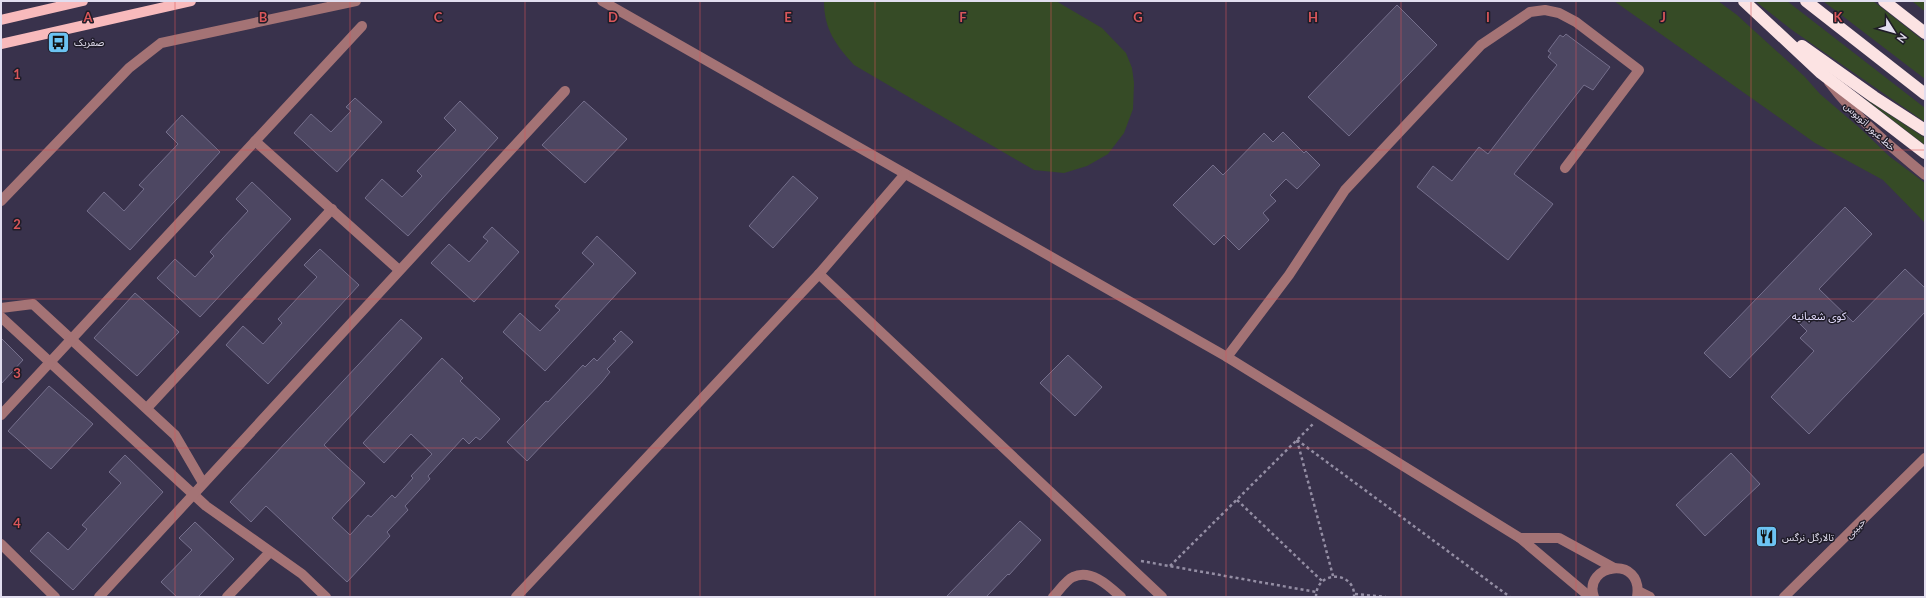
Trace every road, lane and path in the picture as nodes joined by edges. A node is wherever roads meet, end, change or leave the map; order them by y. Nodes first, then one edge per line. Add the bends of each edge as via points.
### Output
1 (83, 1) edge
2 (191, 1) edge
3 (356, 1) edge
4 (602, 1) edge
5 (1736, 1) edge
6 (1744, 1) edge
7 (1806, 1) edge
8 (1884, 1) edge
9 (56, 4) edge
10 (1759, 15) junction
11 (1, 20) edge
12 (362, 26) dead end
13 (1925, 32) edge
14 (1, 44) edge
15 (1821, 73) junction
16 (565, 91) dead end
17 (1925, 94) edge
18 (1925, 130) edge
19 (256, 141) junction
20 (1925, 153) edge
21 (1565, 168) dead end
22 (905, 174) junction
23 (1925, 175) edge
24 (1, 201) edge
25 (332, 209) junction
26 (400, 270) junction
27 (818, 274) junction
28 (1, 308) edge
29 (1, 317) edge
30 (71, 339) junction
31 (1226, 356) junction
32 (50, 362) junction
33 (146, 408) junction
34 (1, 415) edge
35 (1322, 415) junction
36 (1297, 440) junction
37 (1925, 458) edge
38 (203, 483) junction
39 (193, 494) junction
40 (1237, 500) junction
41 (1520, 538) junction
42 (1, 544) edge
43 (270, 552) junction
44 (1120, 558) junction
45 (1170, 566) junction
46 (1614, 568) junction
47 (1333, 576) junction
48 (1322, 581) junction
49 (1316, 592) junction
50 (1638, 594) edge
51 (1354, 596) edge
52 (55, 597) edge
53 (99, 597) edge
54 (227, 597) edge
55 (326, 597) edge
56 (516, 597) edge
57 (1053, 597) edge
58 (1121, 597) edge
59 (1162, 597) edge
60 (1316, 597) edge
61 (1386, 597) edge
62 (1510, 597) edge
63 (1590, 597) edge
64 (1594, 597) edge
65 (1650, 597) edge
66 (1784, 597) edge

1 - 9 main road
2 - 14 main road
3 - 24 street via 161,43 129,68
4 - 22 street
5 - 10 main road
6 - 10 highway
7 - 17 highway
8 - 13 highway
9 - 11 main road
10 - 15 highway
10 - 18 highway
12 - 19 street
15 - 20 highway
15 - 23 street, خط عبور اتوبوس via 1850,108
16 - 26 street
19 - 25 street
19 - 30 street
21 - 31 street via 1639,70 1576,22 1559,13 1545,10 1530,12 1480,45 1346,190 1289,275
22 - 27 street
22 - 31 street
25 - 26 street
25 - 33 street
26 - 38 street
27 - 44 street
27 - 56 street
28 - 30 street via 33,304
29 - 32 street
30 - 32 street
30 - 33 street
31 - 35 street
32 - 34 street
32 - 39 street
33 - 38 street via 175,435
35 - 36 path
35 - 41 street
36 - 40 path
36 - 47 path
36 - 62 path
37 - 66 street, حبیبی
38 - 39 street
39 - 43 street
39 - 53 street
40 - 45 path
40 - 48 path
41 - 46 street via 1559,538
41 - 63 street
42 - 52 street
43 - 54 street
43 - 55 street via 302,574
44 - 45 path
44 - 59 street
45 - 49 path
46 - 50 street via 1621,568 1634,577
46 - 64 street via 1600,573 1595,580
47 - 48 path
47 - 51 path via 1350,583
48 - 49 path
49 - 60 path
50 - 65 street
51 - 61 path
57 - 58 street via 1073,576 1086,575 1098,578

